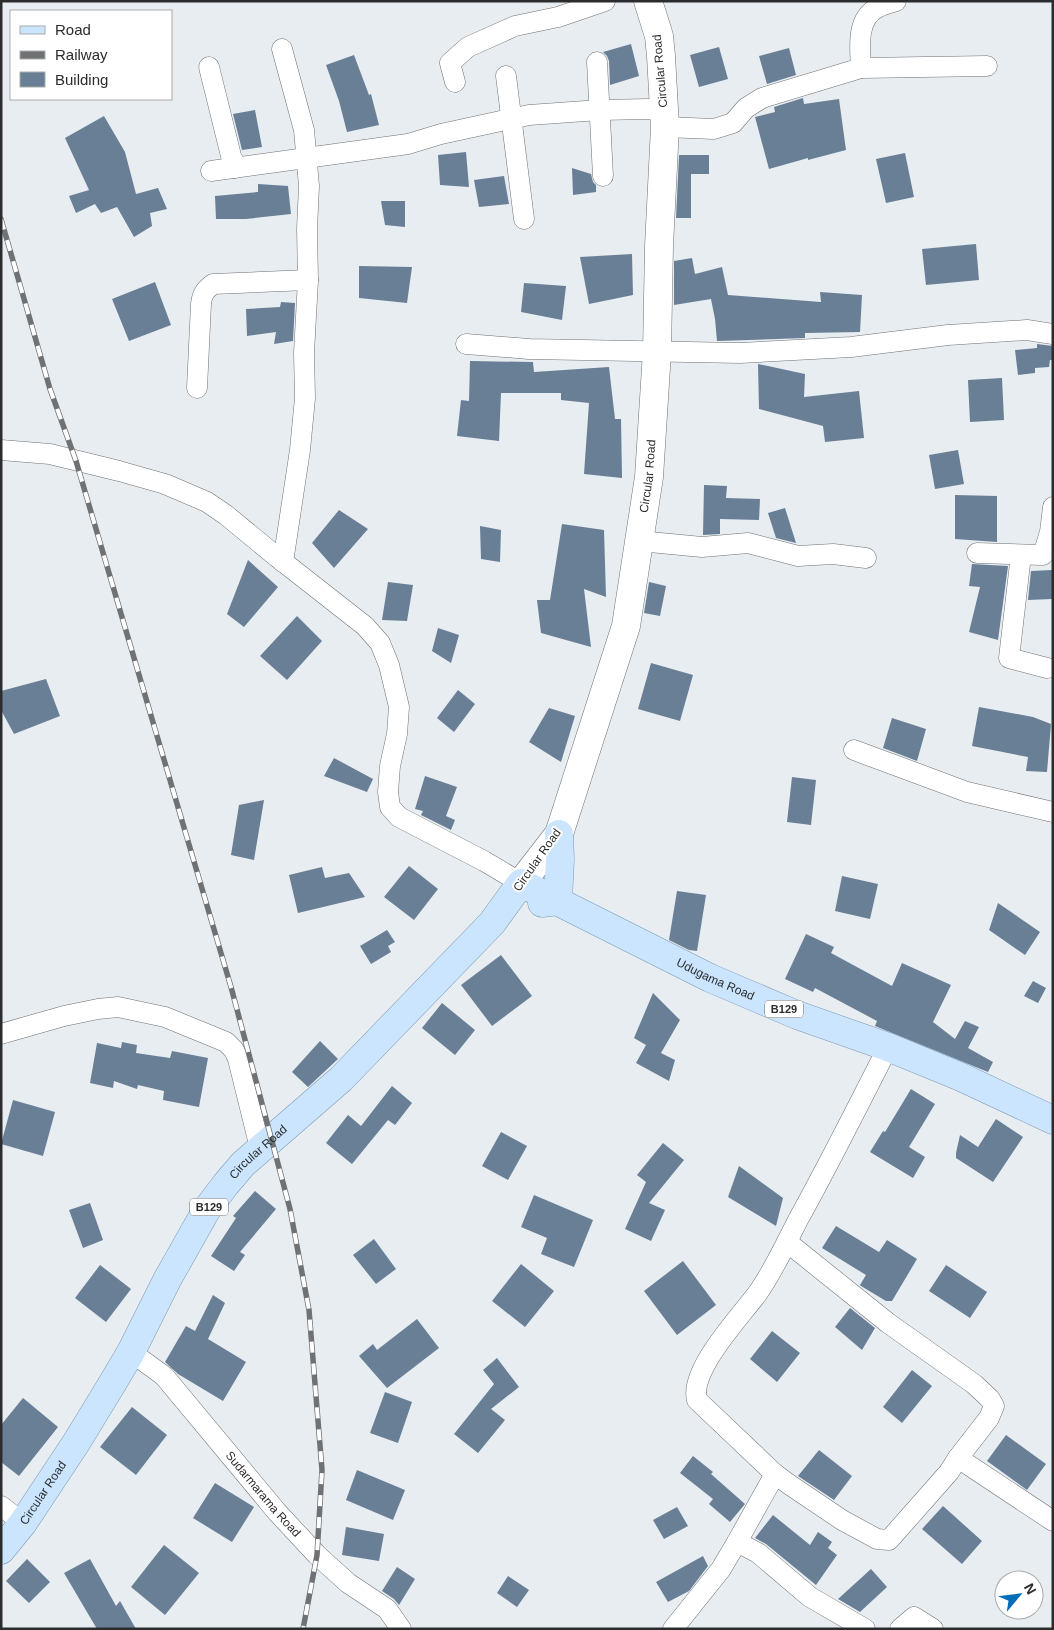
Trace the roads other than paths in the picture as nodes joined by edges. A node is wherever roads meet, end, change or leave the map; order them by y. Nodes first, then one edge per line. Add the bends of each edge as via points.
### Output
1 (605, 1) edge
2 (648, 1) edge
3 (896, 1) edge
4 (282, 49) dead end
5 (597, 62) dead end
6 (987, 66) dead end
7 (208, 67) dead end
8 (861, 68) junction
9 (506, 76) dead end
10 (455, 82) dead end
11 (600, 110) junction
12 (511, 118) junction
13 (664, 119) junction
14 (307, 157) junction
15 (234, 164) junction
16 (211, 171) dead end
17 (603, 176) dead end
18 (524, 218) dead end
19 (308, 280) junction
20 (1053, 334) edge
21 (466, 344) dead end
22 (657, 352) junction
23 (197, 388) dead end
24 (1, 450) edge
25 (1053, 507) edge
26 (639, 541) junction
27 (977, 553) dead end
28 (1021, 555) junction
29 (866, 558) dead end
30 (283, 562) junction
31 (1047, 668) dead end
32 (854, 750) dead end
33 (1053, 812) edge
34 (559, 834) junction
35 (521, 884) junction
36 (558, 901) junction
37 (492, 923) junction
38 (1, 1034) edge
39 (888, 1046) junction
40 (1053, 1120) edge
41 (260, 1148) junction
42 (786, 1242) junction
43 (131, 1352) junction
44 (958, 1458) junction
45 (775, 1474) junction
46 (1, 1506) edge
47 (1053, 1521) edge
48 (22, 1523) junction
49 (737, 1542) junction
50 (1, 1550) edge
51 (402, 1629) edge
52 (673, 1629) edge
53 (866, 1629) edge
54 (900, 1629) edge
55 (933, 1629) edge

1 - 10 street via 558,17 515,26 468,47 450,64
2 - 13 main road, Circular Road via 658,36
3 - 8 street via 875,8 865,20 860,33
4 - 14 street via 304,130
5 - 11 street
6 - 8 street
7 - 15 street
8 - 13 street via 762,98 746,108 733,123 714,129
9 - 12 street
11 - 12 street
11 - 13 street via 648,109
11 - 17 street
12 - 14 street via 408,144
12 - 18 street
13 - 22 main road, Circular Road
14 - 15 street
14 - 19 street
15 - 16 street
19 - 23 street via 213,284 207,288 202,294
19 - 30 street via 300,450
20 - 22 street via 1027,330 948,335 851,348 740,353
21 - 22 street
22 - 26 main road, Circular Road via 649,477
24 - 30 street via 50,454 165,484 207,502
25 - 28 street via 1043,555
26 - 29 street via 702,547 748,544 798,556 833,554
26 - 34 main road, Circular Road via 626,626
27 - 28 street
28 - 31 street via 1009,658
30 - 35 street via 365,626 380,643 389,664 399,707 390,766 390,807 399,816
32 - 33 street via 967,792
34 - 35 main road, Circular Road
34 - 36 main road
35 - 36 main road, Udugama Road / B129
35 - 37 main road, Circular Road / B129
36 - 37 main road via 518,908
36 - 39 main road, Udugama Road / B129 via 710,978 797,1015
37 - 41 main road, Circular Road / B129 via 341,1079
38 - 41 street via 64,1016 118,1007 165,1018 226,1042 238,1059
39 - 40 main road, Udugama Road / B129
39 - 42 street
41 - 43 main road, Circular Road / B129 via 207,1209
42 - 44 street via 990,1399 994,1406 989,1418
42 - 45 street via 758,1293 722,1336 696,1382 695,1393 697,1400
43 - 48 main road, Circular Road / B129 via 76,1443
43 - 51 street, Sudarmarama Road via 164,1376 317,1555 348,1583 387,1609
44 - 45 street via 889,1540 877,1539 842,1520
44 - 47 street
45 - 49 street
46 - 48 street
48 - 50 main road, Circular Road / B129
49 - 52 street via 721,1569
49 - 53 street via 758,1553 810,1597
54 - 55 street via 914,1617

